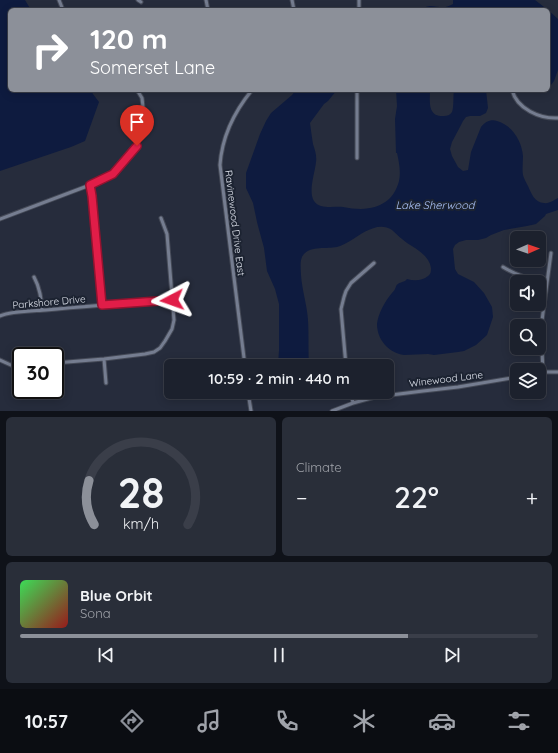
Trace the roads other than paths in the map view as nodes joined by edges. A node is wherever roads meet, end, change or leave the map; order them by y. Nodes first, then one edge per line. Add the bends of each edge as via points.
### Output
1 (138, 92) edge
2 (251, 92) edge
3 (357, 92) edge
4 (512, 92) edge
5 (558, 118) edge
6 (357, 158) dead end
7 (90, 185) junction
8 (161, 218) dead end
9 (0, 219) edge
10 (551, 253) dead end
11 (374, 263) dead end
12 (503, 267) dead end
13 (520, 275) edge
14 (34, 277) dead end
15 (546, 283) edge
16 (172, 300) junction
17 (102, 305) junction
18 (42, 310) junction
19 (543, 311) edge
20 (0, 316) edge
21 (104, 359) junction
22 (244, 359) edge
23 (345, 359) edge
24 (0, 360) edge
25 (64, 362) edge
26 (543, 363) edge
27 (12, 366) edge
28 (546, 372) edge
29 (558, 372) edge
30 (510, 378) edge
31 (106, 383) dead end
32 (249, 399) edge
33 (353, 399) edge
34 (354, 403) junction
35 (251, 411) edge
36 (332, 411) edge

1 - 7 street via 142,98 144,117 137,146 113,174
2 - 22 street, Ravinewood Drive East via 227,129 220,165
3 - 6 street
4 - 5 street via 522,106 537,115
7 - 9 street
7 - 17 street
8 - 16 street via 167,234
10 - 15 street
11 - 23 street via 351,283 346,291 341,310
12 - 13 street
14 - 18 street via 40,291
16 - 17 street, Parkshore Drive
16 - 21 street via 172,330 160,348 145,354
17 - 18 street, Parkshore Drive
18 - 20 street, Parkshore Drive
19 - 26 street
21 - 25 street
21 - 31 street
24 - 27 street
28 - 29 street
30 - 34 street, Winewood Lane via 375,397
32 - 35 street
33 - 34 street
34 - 36 street, Winewood Lane

